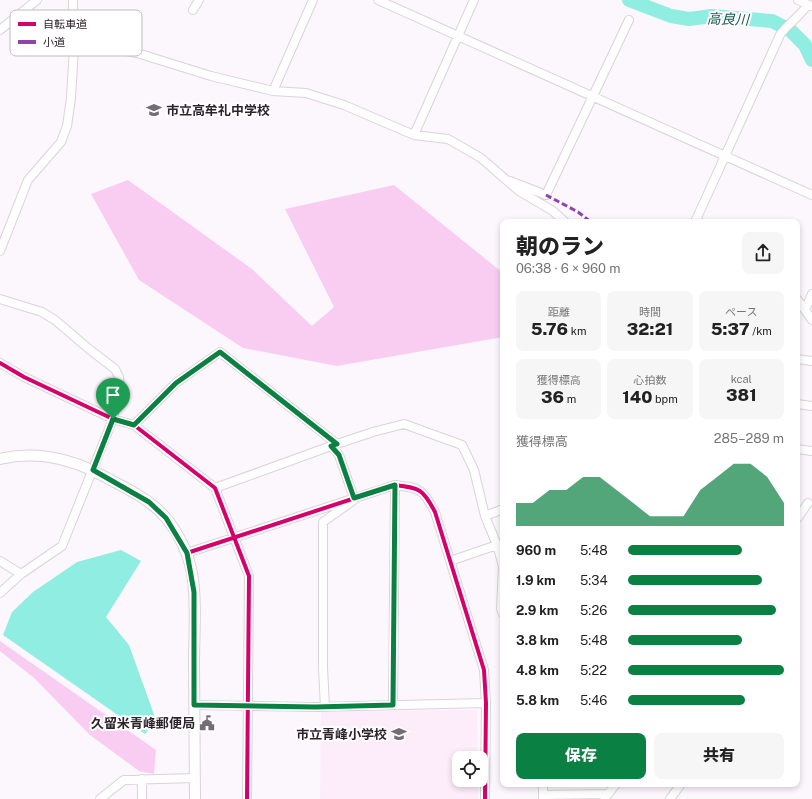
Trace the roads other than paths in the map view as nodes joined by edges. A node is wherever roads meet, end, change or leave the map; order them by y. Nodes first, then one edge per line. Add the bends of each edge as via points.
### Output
1 (37, 0) edge
2 (73, 0) edge
3 (199, 0) edge
4 (313, 0) edge
5 (378, 0) edge
6 (474, 0) edge
7 (798, 0) edge
8 (809, 6) edge
9 (25, 10) edge
10 (73, 10) edge
11 (193, 10) dead end
12 (629, 20) dead end
13 (10, 22) edge
14 (0, 30) edge
15 (458, 36) junction
16 (142, 55) edge
17 (73, 56) edge
18 (273, 91) junction
19 (592, 97) junction
20 (414, 135) junction
21 (725, 155) junction
22 (505, 179) junction
23 (812, 195) edge
24 (562, 219) edge
25 (696, 219) edge
26 (0, 251) edge
27 (812, 294) edge
28 (0, 299) edge
29 (800, 303) edge
30 (805, 310) junction
31 (812, 320) edge
32 (800, 359) edge
33 (812, 361) edge
34 (0, 363) edge
35 (800, 404) edge
36 (812, 406) edge
37 (113, 419) junction
38 (134, 425) junction
39 (334, 445) junction
40 (800, 449) edge
41 (812, 451) edge
42 (0, 459) edge
43 (93, 470) junction
44 (395, 485) junction
45 (215, 488) junction
46 (357, 496) junction
47 (808, 504) dead end
48 (500, 510) edge
49 (800, 515) edge
50 (485, 516) junction
51 (235, 537) junction
52 (497, 545) junction
53 (187, 553) junction
54 (500, 556) edge
55 (450, 560) junction
56 (0, 561) edge
57 (21, 574) junction
58 (0, 593) edge
59 (486, 703) junction
60 (194, 705) junction
61 (393, 705) junction
62 (248, 706) junction
63 (325, 706) junction
64 (195, 778) junction
65 (142, 779) junction
66 (614, 787) edge
67 (678, 787) edge
68 (543, 797) edge
69 (606, 797) edge
70 (100, 799) edge
71 (142, 799) edge
72 (194, 799) edge
73 (247, 799) edge
74 (485, 799) edge
75 (670, 799) edge

1 - 9 street
2 - 10 street
3 - 11 street
4 - 18 street
5 - 15 street
6 - 15 street
7 - 8 street
8 - 21 street via 781,32
12 - 19 street
13 - 14 street
15 - 19 street
15 - 20 street
16 - 18 street
17 - 26 street via 67,126 61,142 28,180
18 - 20 street via 306,93 344,105
19 - 21 street
19 - 22 street via 546,195
20 - 22 street via 448,139 481,158
21 - 23 street
21 - 25 street
22 - 24 street via 519,192 553,211
27 - 30 street
28 - 37 street via 42,312 115,369 120,387
29 - 30 street
30 - 31 street
32 - 33 street
34 - 37 street
35 - 36 street
37 - 38 street
37 - 43 street
38 - 39 street via 176,383 220,352
38 - 45 street
39 - 45 street
39 - 46 street
39 - 50 street via 404,424 462,445 474,470
40 - 41 street
42 - 43 street via 44,455
43 - 53 street via 149,502 166,518
43 - 57 street via 62,546
44 - 46 street
44 - 55 street via 415,487 426,497 435,512
44 - 61 street
45 - 51 street
46 - 51 street
46 - 63 street via 323,522
47 - 49 street
48 - 50 street
50 - 52 street
51 - 53 street
51 - 62 street via 249,576
52 - 54 street
52 - 55 street
53 - 60 street via 194,592
55 - 59 street via 484,670
56 - 57 street
57 - 58 street
59 - 61 street
59 - 74 street
60 - 62 street
60 - 64 street
61 - 63 street
62 - 63 street
62 - 73 street
64 - 65 street
64 - 72 street
65 - 70 street via 124,780
65 - 71 street
66 - 69 street
67 - 75 street
68 - 69 street

